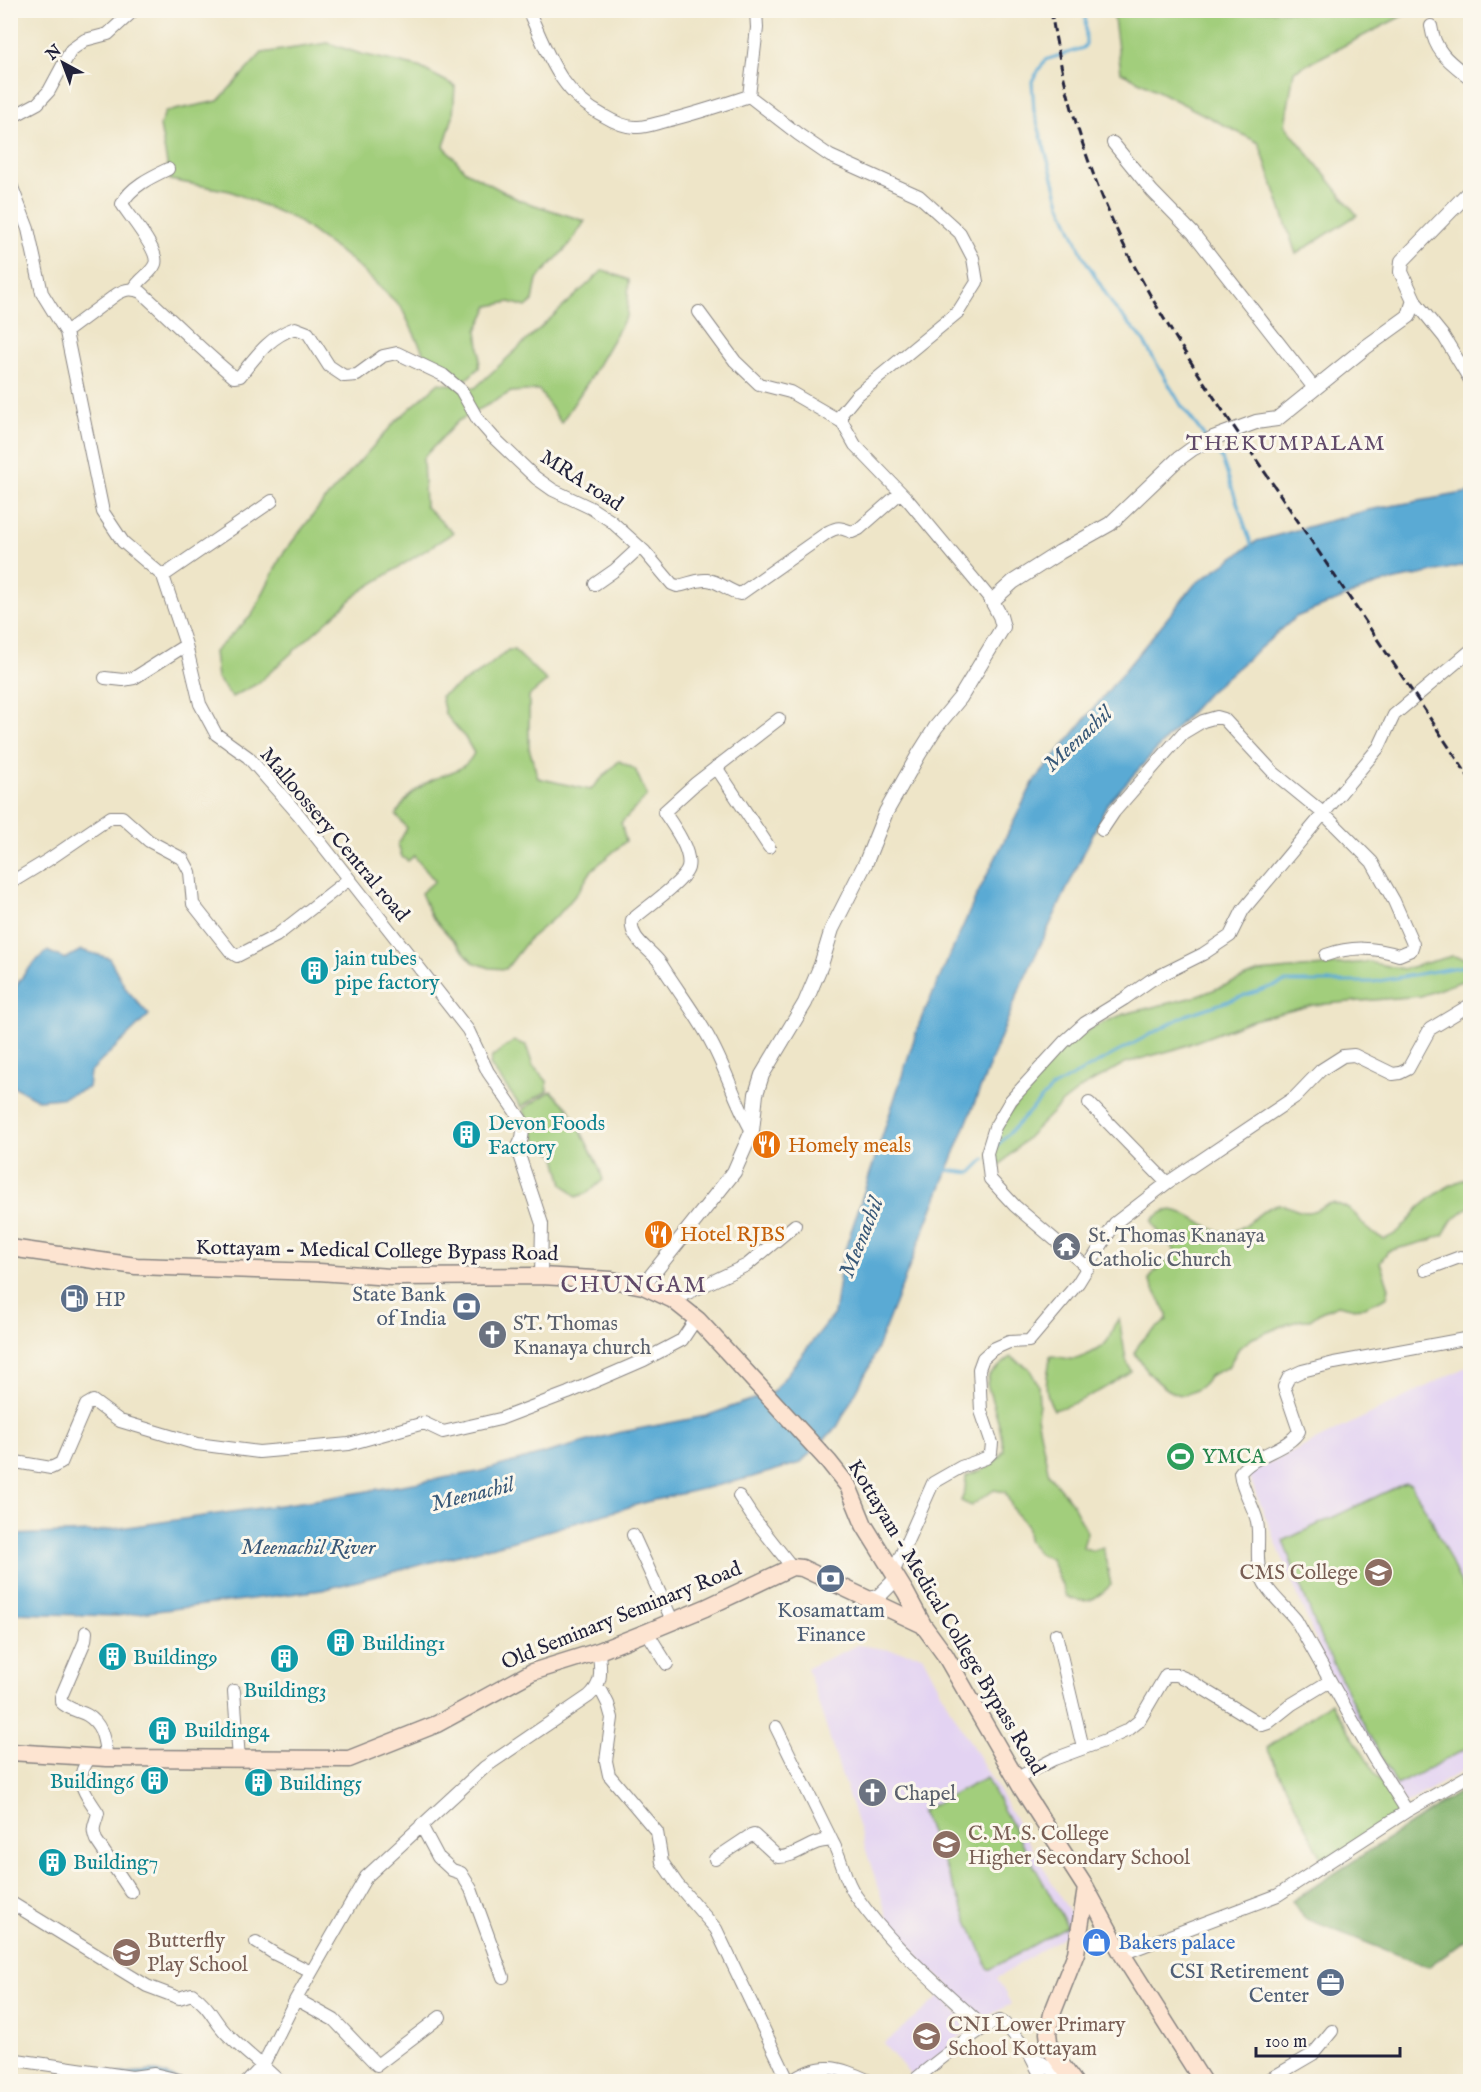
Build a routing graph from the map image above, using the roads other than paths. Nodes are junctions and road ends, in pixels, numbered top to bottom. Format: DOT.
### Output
graph roads {
  1 [pos="134,10"];
  2 [pos="528,10"];
  3 [pos="756,10"];
  4 [pos="1431,26"];
  5 [pos="1470,78"];
  6 [pos="749,96"];
  7 [pos="10,118"];
  8 [pos="1113,143"];
  9 [pos="168,169"];
  10 [pos="10,182"];
  11 [pos="1470,191"];
  12 [pos="134,289"];
  13 [pos="1414,300"];
  14 [pos="699,312"];
  15 [pos="66,332"];
  16 [pos="1470,380"];
  17 [pos="1314,388"];
  18 [pos="842,422"];
  19 [pos="900,493"];
  20 [pos="272,501"];
  21 [pos="639,547"];
  22 [pos="163,576"];
  23 [pos="595,584"];
  24 [pos="992,601"];
  25 [pos="186,645"];
  26 [pos="1470,651"];
  27 [pos="105,678"];
  28 [pos="779,719"];
  29 [pos="716,767"];
  30 [pos="1323,813"];
  31 [pos="1102,830"];
  32 [pos="769,847"];
  33 [pos="345,882"];
  34 [pos="10,883"];
  35 [pos="1326,955"];
  36 [pos="1470,1005"];
  37 [pos="1089,1103"];
  38 [pos="752,1131"];
  39 [pos="1167,1183"];
  40 [pos="795,1225"];
  41 [pos="10,1248"];
  42 [pos="1470,1258"];
  43 [pos="1088,1268"];
  44 [pos="1425,1270"];
  45 [pos="541,1276"];
  46 [pos="643,1286"];
  47 [pos="673,1300"];
  48 [pos="697,1320"];
  49 [pos="1470,1338"];
  50 [pos="10,1461"];
  51 [pos="739,1496"];
  52 [pos="633,1535"];
  53 [pos="792,1567"];
  54 [pos="895,1576"];
  55 [pos="868,1600"];
  56 [pos="673,1622"];
  57 [pos="923,1625"];
  58 [pos="86,1632"];
  59 [pos="647,1632"];
  60 [pos="1056,1634"];
  61 [pos="599,1651"];
  62 [pos="667,1664"];
  63 [pos="1330,1681"];
  64 [pos="597,1689"];
  65 [pos="234,1691"];
  66 [pos="776,1727"];
  67 [pos="1083,1748"];
  68 [pos="10,1752"];
  69 [pos="90,1758"];
  70 [pos="107,1758"];
  71 [pos="240,1759"];
  72 [pos="1470,1775"];
  73 [pos="1017,1778"];
  74 [pos="1407,1811"];
  75 [pos="421,1825"];
  76 [pos="832,1841"];
  77 [pos="716,1859"];
  78 [pos="1086,1888"];
  79 [pos="132,1892"];
  80 [pos="10,1902"];
  81 [pos="256,1942"];
  82 [pos="1122,1954"];
  83 [pos="311,1972"];
  84 [pos="503,1977"];
  85 [pos="296,1999"];
  86 [pos="440,2017"];
  87 [pos="984,2028"];
  88 [pos="1332,2031"];
  89 [pos="1028,2051"];
  90 [pos="10,2059"];
  91 [pos="263,2065"];
  92 [pos="187,2082"];
  93 [pos="247,2082"];
  94 [pos="280,2082"];
  95 [pos="790,2082"];
  96 [pos="872,2082"];
  97 [pos="912,2082"];
  98 [pos="1044,2082"];
  99 [pos="1064,2082"];
  100 [pos="1074,2082"];
  101 [pos="1203,2082"];
  102 [pos="1265,2082"];
  1 -- 7 [label="street"];
  2 -- 6 [label="street"];
  3 -- 6 [label="street"];
  4 -- 5 [label="street"];
  6 -- 18 [label="street"];
  8 -- 17 [label="street"];
  9 -- 12 [label="street"];
  10 -- 15 [label="street"];
  11 -- 13 [label="street"];
  12 -- 15 [label="street"];
  12 -- 21 [label="street, MRA road"];
  13 -- 16 [label="street"];
  13 -- 17 [label="street"];
  14 -- 18 [label="street"];
  15 -- 22 [label="street"];
  17 -- 24 [label="street"];
  18 -- 19 [label="street"];
  19 -- 21 [label="street, MRA road"];
  19 -- 24 [label="street"];
  20 -- 22 [label="street"];
  21 -- 23 [label="street"];
  22 -- 25 [label="street, Malloossery Central road"];
  24 -- 38 [label="street"];
  25 -- 27 [label="street"];
  25 -- 33 [label="street, Malloossery Central road"];
  26 -- 30 [label="street"];
  28 -- 29 [label="street"];
  29 -- 32 [label="street"];
  29 -- 38 [label="street"];
  30 -- 31 [label="street"];
  30 -- 35 [label="street"];
  30 -- 43 [label="street"];
  33 -- 34 [label="street"];
  33 -- 45 [label="street, Malloossery Central road"];
  36 -- 39 [label="street"];
  37 -- 39 [label="street"];
  38 -- 46 [label="street"];
  39 -- 43 [label="street"];
  40 -- 47 [label="street"];
  41 -- 45 [label="main road, Kottayam - Medical College Bypass Road"];
  42 -- 44 [label="street"];
  43 -- 54 [label="street"];
  45 -- 46 [label="main road, Kottayam - Medical College Bypass Road"];
  46 -- 47 [label="main road, Kottayam - Medical College Bypass Road"];
  47 -- 48 [label="main road, Kottayam - Medical College Bypass Road"];
  48 -- 50 [label="street"];
  48 -- 54 [label="main road, Kottayam - Medical College Bypass Road"];
  49 -- 63 [label="street"];
  51 -- 53 [label="street"];
  52 -- 56 [label="street"];
  53 -- 55 [label="main road"];
  53 -- 56 [label="main road, Old Seminary Seminary Road"];
  54 -- 55 [label="street"];
  54 -- 57 [label="main road, Kottayam - Medical College Bypass Road"];
  55 -- 57 [label="main road"];
  56 -- 59 [label="main road, Old Seminary Seminary Road"];
  57 -- 73 [label="main road, Kottayam - Medical College Bypass Road"];
  58 -- 70 [label="street"];
  59 -- 61 [label="main road, Old Seminary Seminary Road"];
  59 -- 62 [label="street"];
  60 -- 67 [label="street"];
  61 -- 64 [label="street"];
  61 -- 71 [label="main road, Old Seminary Seminary Road"];
  63 -- 67 [label="street"];
  63 -- 74 [label="street"];
  64 -- 75 [label="street"];
  64 -- 95 [label="street"];
  65 -- 71 [label="street"];
  66 -- 76 [label="street"];
  67 -- 73 [label="street"];
  68 -- 69 [label="main road, Old Seminary Seminary Road"];
  69 -- 70 [label="main road, Old Seminary Seminary Road"];
  69 -- 79 [label="street"];
  70 -- 71 [label="main road, Old Seminary Seminary Road"];
  72 -- 74 [label="street"];
  73 -- 78 [label="main road, Kottayam - Medical College Bypass Road"];
  74 -- 82 [label="street"];
  75 -- 83 [label="street"];
  75 -- 84 [label="street"];
  76 -- 77 [label="street"];
  76 -- 87 [label="street"];
  78 -- 82 [label="main road, Kottayam - Medical College Bypass Road"];
  78 -- 100 [label="main road"];
  80 -- 91 [label="street"];
  81 -- 83 [label="street"];
  82 -- 101 [label="main road, Kottayam - Medical College Bypass Road"];
  83 -- 85 [label="street"];
  85 -- 86 [label="street"];
  85 -- 91 [label="street"];
  87 -- 89 [label="street"];
  87 -- 97 [label="street"];
  88 -- 102 [label="street"];
  89 -- 98 [label="street"];
  89 -- 99 [label="street"];
  90 -- 92 [label="street"];
  91 -- 93 [label="street"];
  91 -- 94 [label="street"];
  95 -- 96 [label="street"];
}
